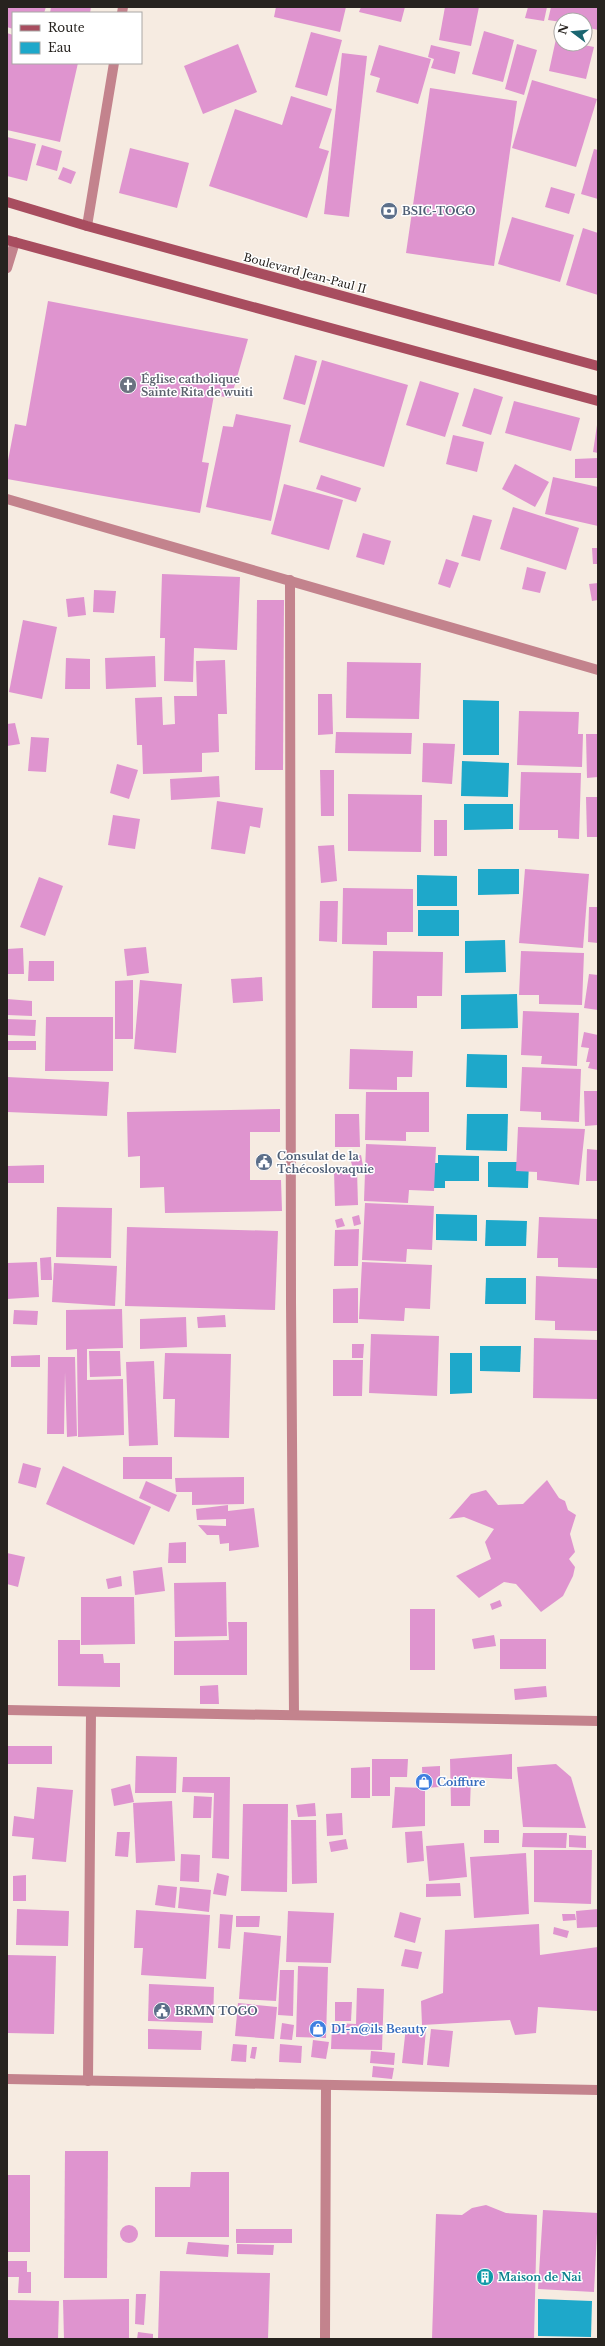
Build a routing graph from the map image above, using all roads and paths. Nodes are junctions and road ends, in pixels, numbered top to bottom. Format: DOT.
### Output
graph roads {
  1 [pos="114,64"];
  2 [pos="7,202"];
  3 [pos="87,226"];
  4 [pos="11,241"];
  5 [pos="7,268"];
  6 [pos="598,366"];
  7 [pos="598,401"];
  8 [pos="7,499"];
  9 [pos="290,580"];
  10 [pos="598,670"];
  11 [pos="7,1710"];
  12 [pos="91,1712"];
  13 [pos="294,1715"];
  14 [pos="598,1721"];
  15 [pos="7,2079"];
  16 [pos="88,2081"];
  17 [pos="326,2085"];
  18 [pos="598,2090"];
  19 [pos="325,2339"];
  1 -- 3 [label="street"];
  2 -- 3 [label="main road, Boulevard Jean-Paul II"];
  3 -- 6 [label="main road, Boulevard Jean-Paul II"];
  4 -- 5 [label="street"];
  4 -- 7 [label="main road"];
  8 -- 9 [label="street"];
  9 -- 10 [label="street"];
  9 -- 13 [label="street"];
  11 -- 12 [label="street"];
  12 -- 13 [label="street"];
  12 -- 16 [label="street"];
  13 -- 14 [label="street"];
  15 -- 16 [label="street"];
  16 -- 17 [label="street"];
  17 -- 18 [label="street"];
  17 -- 19 [label="street"];
}
